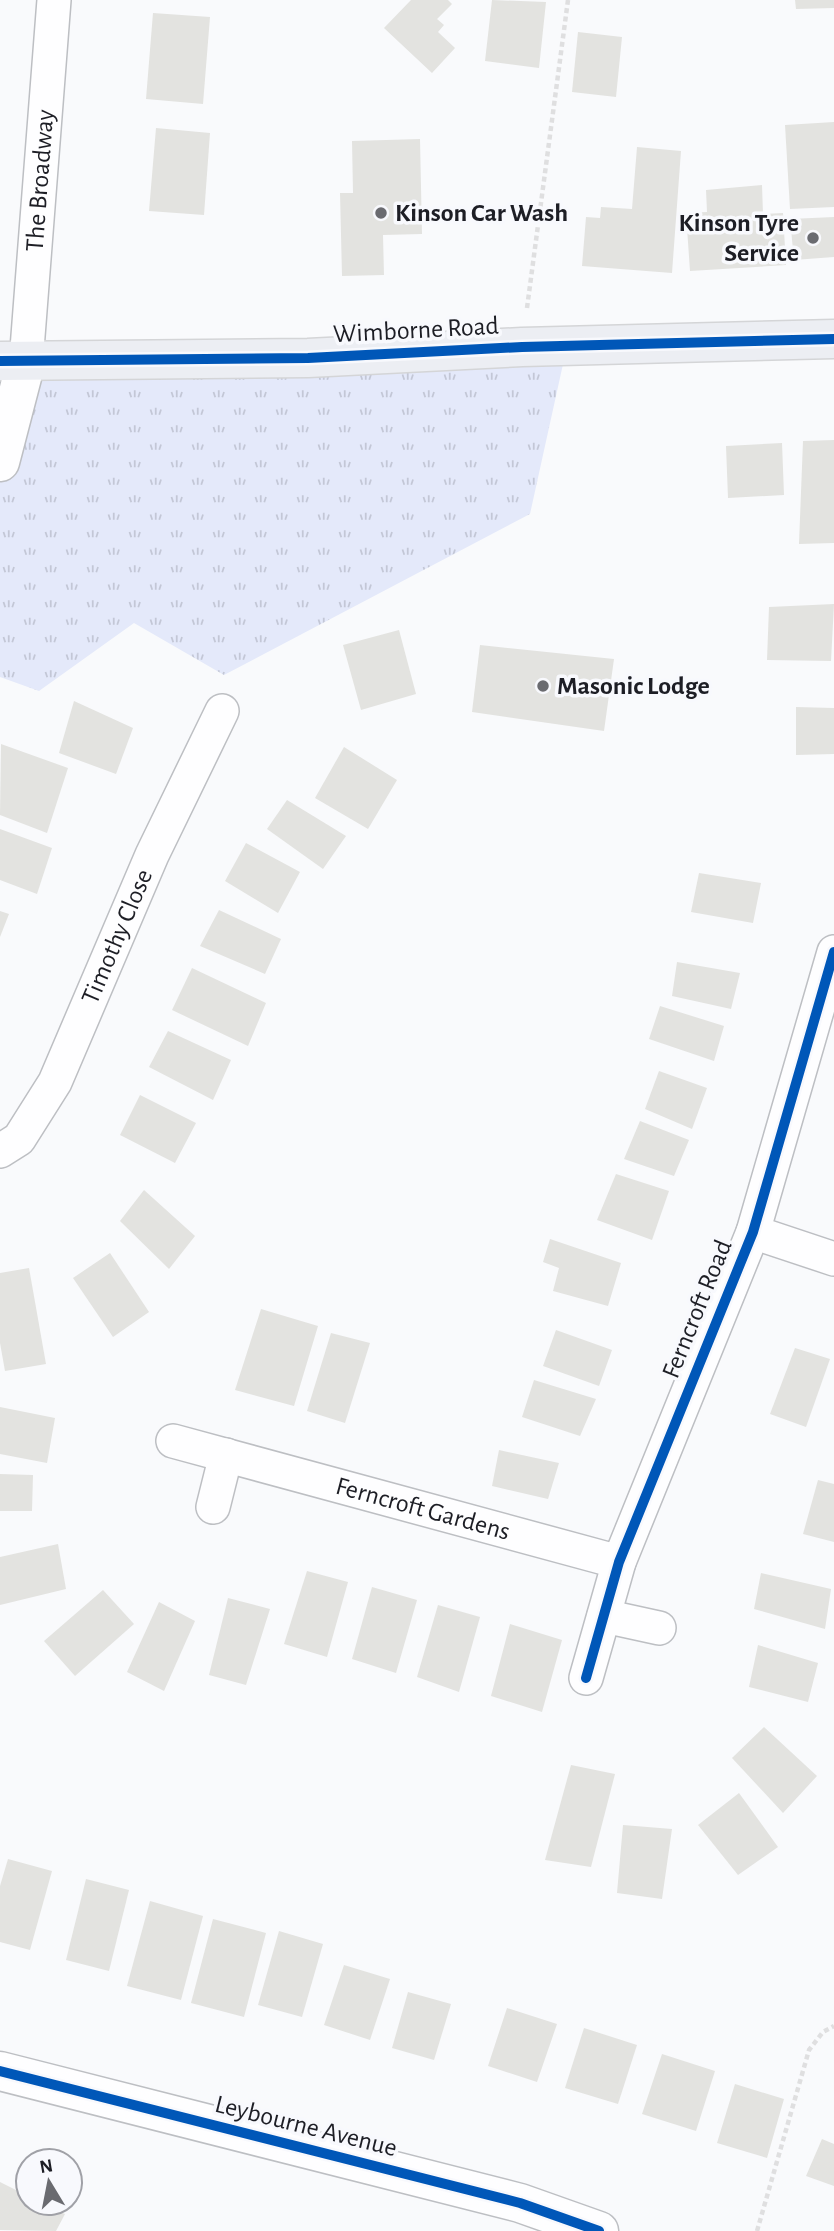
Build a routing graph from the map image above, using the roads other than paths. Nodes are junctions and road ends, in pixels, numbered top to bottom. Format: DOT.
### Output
graph roads {
  1 [pos="54,0"];
  2 [pos="834,339"];
  3 [pos="13,362"];
  4 [pos="0,462"];
  5 [pos="222,711"];
  6 [pos="834,951"];
  7 [pos="0,1151"];
  8 [pos="752,1232"];
  9 [pos="834,1259"];
  10 [pos="173,1441"];
  11 [pos="226,1455"];
  12 [pos="213,1507"];
  13 [pos="619,1562"];
  14 [pos="604,1616"];
  15 [pos="659,1628"];
  16 [pos="586,1678"];
  17 [pos="0,2071"];
  18 [pos="600,2231"];
  1 -- 3 [label="street, The Broadway"];
  2 -- 3 [label="main road, Wimborne Road"];
  3 -- 4 [label="street"];
  5 -- 7 [label="street, Timothy Close"];
  6 -- 8 [label="street, Ferncroft Road"];
  8 -- 9 [label="street"];
  8 -- 13 [label="street, Ferncroft Road"];
  10 -- 11 [label="street, Ferncroft Gardens"];
  11 -- 12 [label="street"];
  11 -- 13 [label="street, Ferncroft Gardens"];
  13 -- 14 [label="street, Ferncroft Road"];
  14 -- 15 [label="street"];
  14 -- 16 [label="street, Ferncroft Road"];
  17 -- 18 [label="street, Leybourne Avenue"];
}
